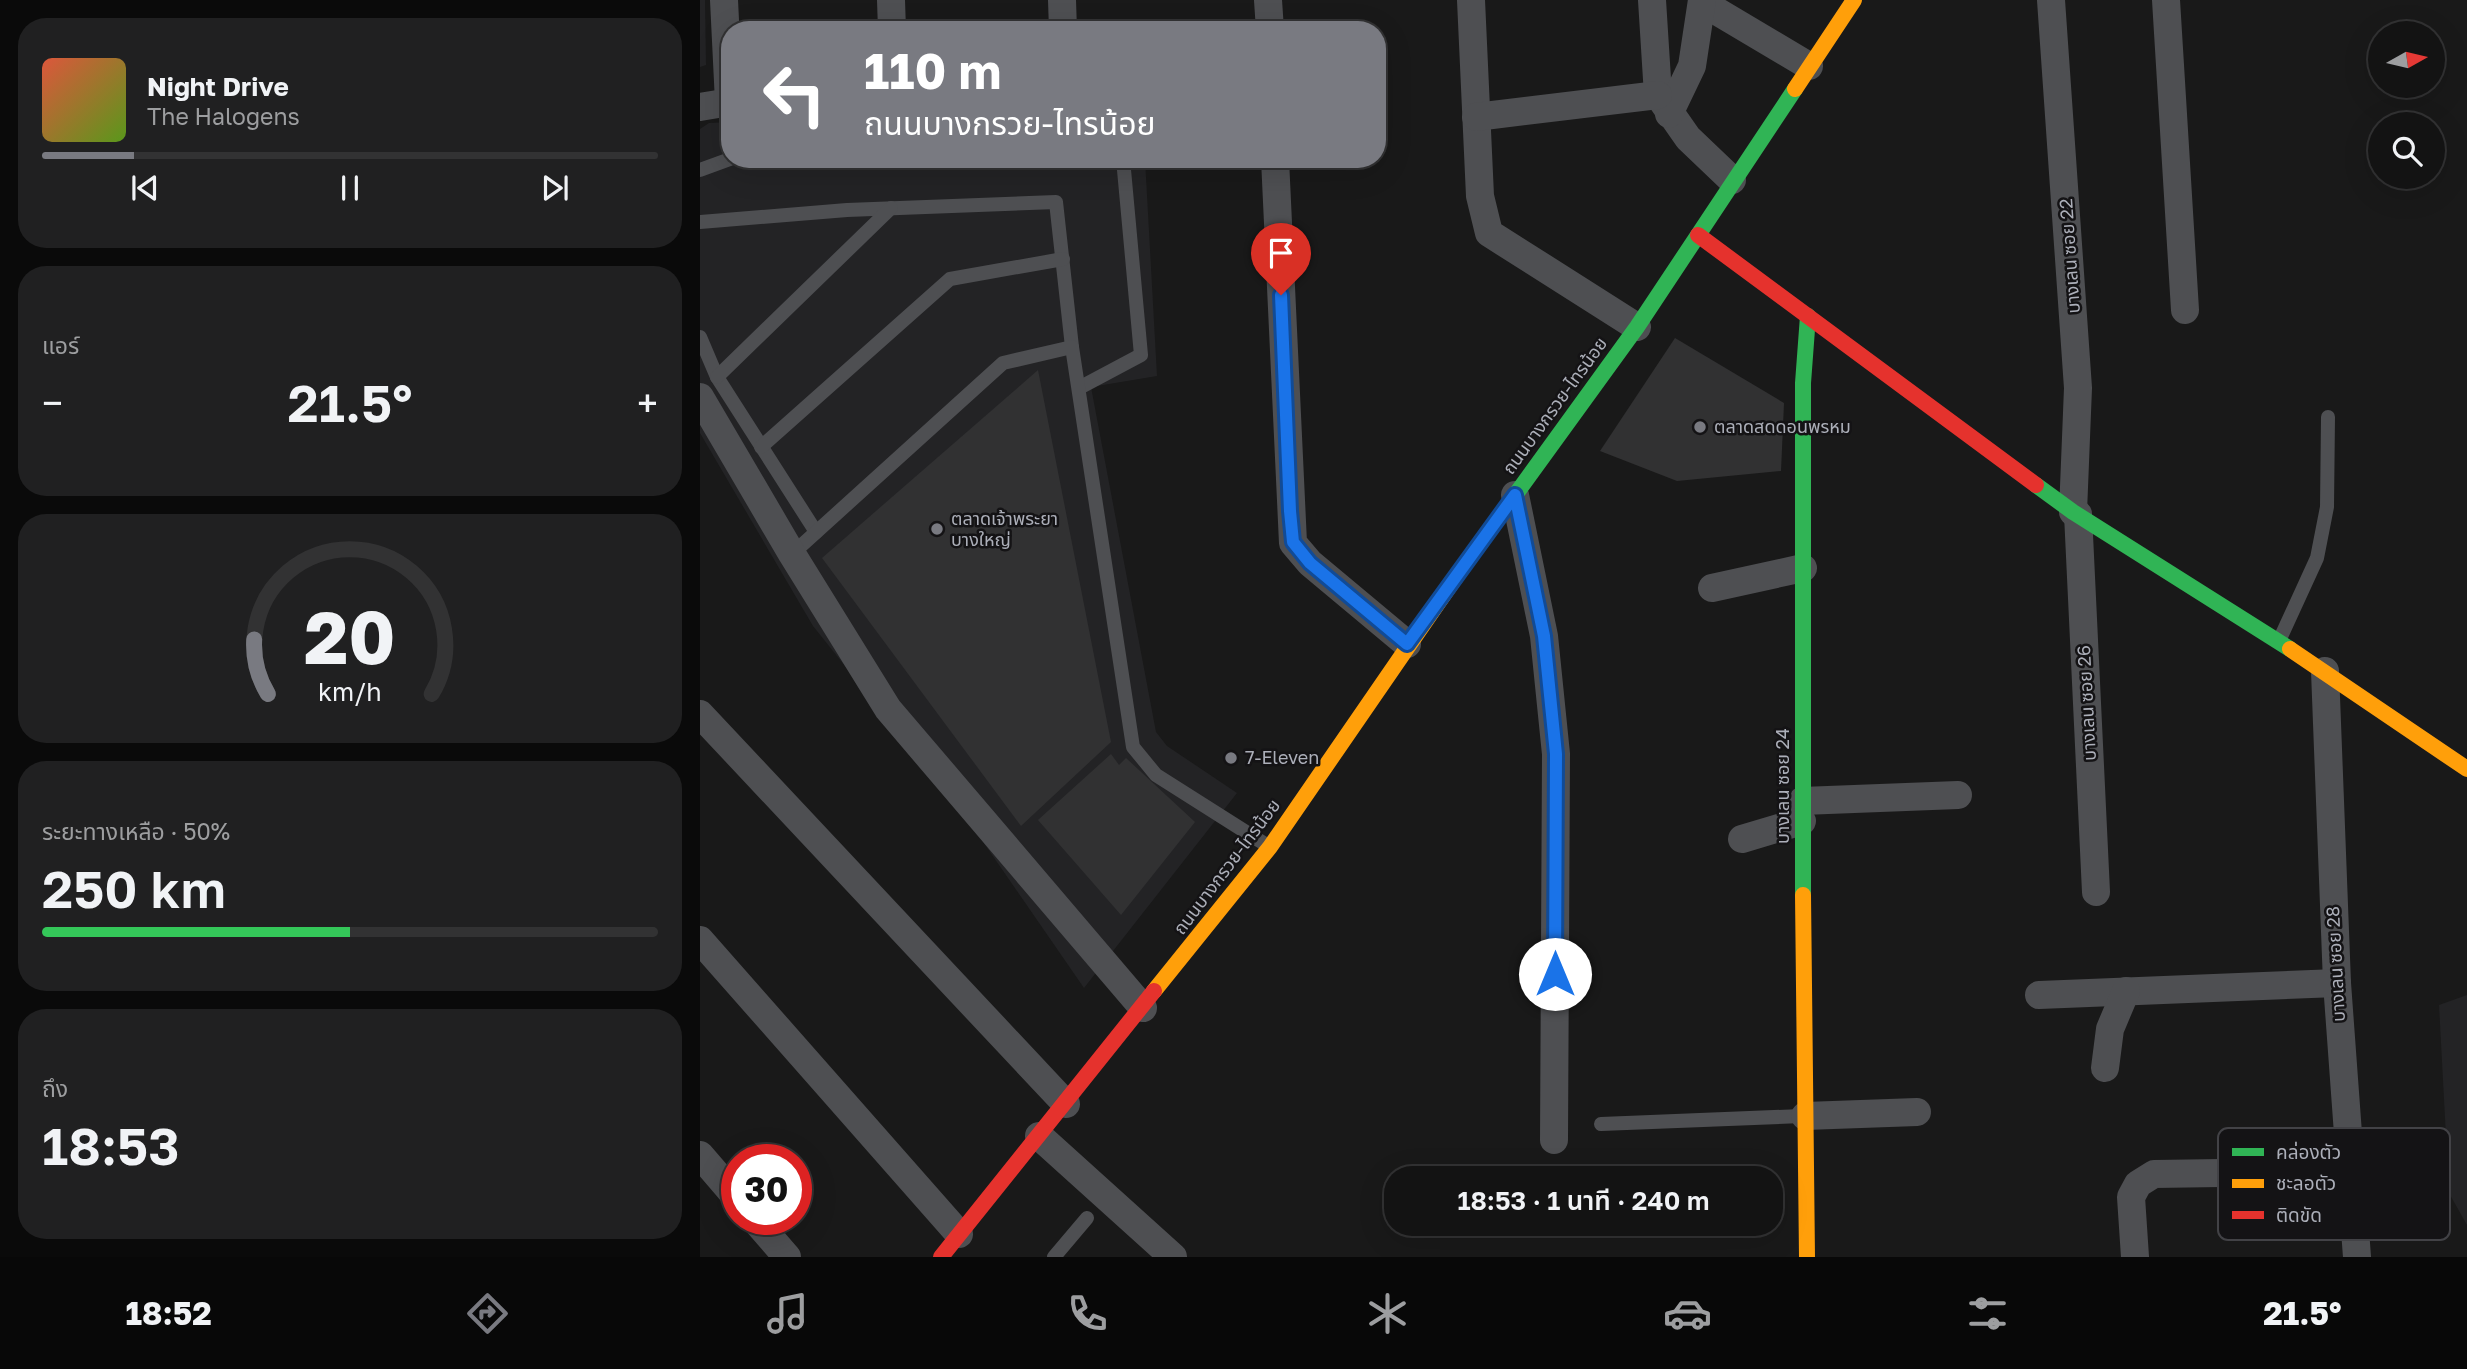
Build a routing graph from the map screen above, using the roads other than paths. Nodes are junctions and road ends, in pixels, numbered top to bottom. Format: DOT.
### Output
graph roads {
  1 [pos="724,0"];
  2 [pos="891,0"];
  3 [pos="1062,0"];
  4 [pos="1268,0"];
  5 [pos="1471,0"];
  6 [pos="1652,0"];
  7 [pos="1854,0"];
  8 [pos="2051,0"];
  9 [pos="2166,0"];
  10 [pos="1702,1"];
  11 [pos="725,21"];
  12 [pos="892,21"];
  13 [pos="1063,21"];
  14 [pos="1269,21"];
  15 [pos="1809,66"];
  16 [pos="721,103"];
  17 [pos="1664,104"];
  18 [pos="700,107"];
  19 [pos="1476,117"];
  20 [pos="721,162"];
  21 [pos="1124,168"];
  22 [pos="1275,168"];
  23 [pos="700,170"];
  24 [pos="1732,180"];
  25 [pos="891,208"];
  26 [pos="700,222"];
  27 [pos="1698,235"];
  28 [pos="1063,259"];
  29 [pos="2185,310"];
  30 [pos="1808,316"];
  31 [pos="1637,327"];
  32 [pos="700,337"];
  33 [pos="1072,347"];
  34 [pos="708,387"];
  35 [pos="1079,388"];
  36 [pos="2328,417"];
  37 [pos="761,447"];
  38 [pos="1515,495"];
  39 [pos="2075,513"];
  40 [pos="816,532"];
  41 [pos="792,554"];
  42 [pos="1803,568"];
  43 [pos="1712,588"];
  44 [pos="2279,642"];
  45 [pos="1407,644"];
  46 [pos="2325,671"];
  47 [pos="700,714"];
  48 [pos="2467,769"];
  49 [pos="1958,794"];
  50 [pos="1802,811"];
  51 [pos="1742,839"];
  52 [pos="1270,847"];
  53 [pos="2096,892"];
  54 [pos="700,940"];
  55 [pos="2337,983"];
  56 [pos="2126,991"];
  57 [pos="2039,995"];
  58 [pos="1143,1008"];
  59 [pos="2105,1068"];
  60 [pos="1066,1104"];
  61 [pos="1917,1112"];
  62 [pos="1805,1116"];
  63 [pos="1601,1124"];
  64 [pos="2346,1128"];
  65 [pos="1039,1136"];
  66 [pos="1554,1139"];
  67 [pos="700,1155"];
  68 [pos="2218,1173"];
  69 [pos="721,1179"];
  70 [pos="1087,1218"];
  71 [pos="959,1234"];
  72 [pos="768,1235"];
  73 [pos="787,1257"];
  74 [pos="941,1257"];
  75 [pos="1054,1257"];
  76 [pos="1173,1257"];
  77 [pos="1807,1257"];
  78 [pos="2135,1257"];
  1 -- 11 [label="street"];
  2 -- 12 [label="street"];
  3 -- 13 [label="street"];
  4 -- 14 [label="street"];
  5 -- 19 [label="street"];
  6 -- 17 [label="street"];
  7 -- 15 [label="street, ถนนบางกรวย-ไทรน้อย"];
  8 -- 39 [label="street, บางเลน ซอย 22"];
  9 -- 29 [label="street"];
  10 -- 15 [label="street"];
  10 -- 17 [label="street"];
  15 -- 24 [label="street, ถนนบางกรวย-ไทรน้อย"];
  16 -- 18 [label="street"];
  17 -- 19 [label="street"];
  17 -- 24 [label="street"];
  19 -- 31 [label="street"];
  20 -- 23 [label="lane"];
  21 -- 35 [label="lane"];
  22 -- 45 [label="street"];
  24 -- 27 [label="street, ถนนบางกรวย-ไทรน้อย"];
  25 -- 26 [label="lane"];
  25 -- 28 [label="lane"];
  25 -- 34 [label="lane"];
  27 -- 30 [label="street"];
  27 -- 31 [label="street, ถนนบางกรวย-ไทรน้อย"];
  28 -- 33 [label="lane"];
  28 -- 37 [label="lane"];
  30 -- 39 [label="street"];
  30 -- 42 [label="street, บางเลน ซอย 24"];
  31 -- 38 [label="street, ถนนบางกรวย-ไทรน้อย"];
  32 -- 34 [label="lane"];
  33 -- 35 [label="lane"];
  33 -- 40 [label="lane"];
  34 -- 37 [label="lane"];
  34 -- 41 [label="street"];
  35 -- 52 [label="lane"];
  36 -- 44 [label="lane"];
  37 -- 40 [label="lane"];
  38 -- 45 [label="street, ถนนบางกรวย-ไทรน้อย"];
  38 -- 66 [label="street"];
  39 -- 44 [label="street"];
  39 -- 53 [label="street, บางเลน ซอย 26"];
  40 -- 41 [label="lane"];
  41 -- 58 [label="street"];
  42 -- 43 [label="street"];
  42 -- 50 [label="street, บางเลน ซอย 24"];
  44 -- 46 [label="street"];
  45 -- 52 [label="street, ถนนบางกรวย-ไทรน้อย"];
  46 -- 48 [label="street"];
  46 -- 55 [label="street, บางเลน ซอย 28"];
  47 -- 60 [label="street"];
  49 -- 50 [label="street"];
  50 -- 51 [label="street"];
  50 -- 62 [label="street, บางเลน ซอย 24"];
  52 -- 58 [label="street, ถนนบางกรวย-ไทรน้อย"];
  54 -- 71 [label="street"];
  55 -- 56 [label="street"];
  55 -- 64 [label="street, บางเลน ซอย 28"];
  56 -- 57 [label="street"];
  56 -- 59 [label="street"];
  58 -- 60 [label="street, ถนนบางกรวย-ไทรน้อย"];
  60 -- 65 [label="street, ถนนบางกรวย-ไทรน้อย"];
  61 -- 62 [label="street"];
  62 -- 63 [label="lane"];
  62 -- 77 [label="street, บางเลน ซอย 24"];
  65 -- 71 [label="street, ถนนบางกรวย-ไทรน้อย"];
  65 -- 76 [label="street"];
  67 -- 69 [label="street"];
  68 -- 78 [label="street"];
  70 -- 75 [label="lane"];
  71 -- 74 [label="street, ถนนบางกรวย-ไทรน้อย"];
  72 -- 73 [label="street"];
}
